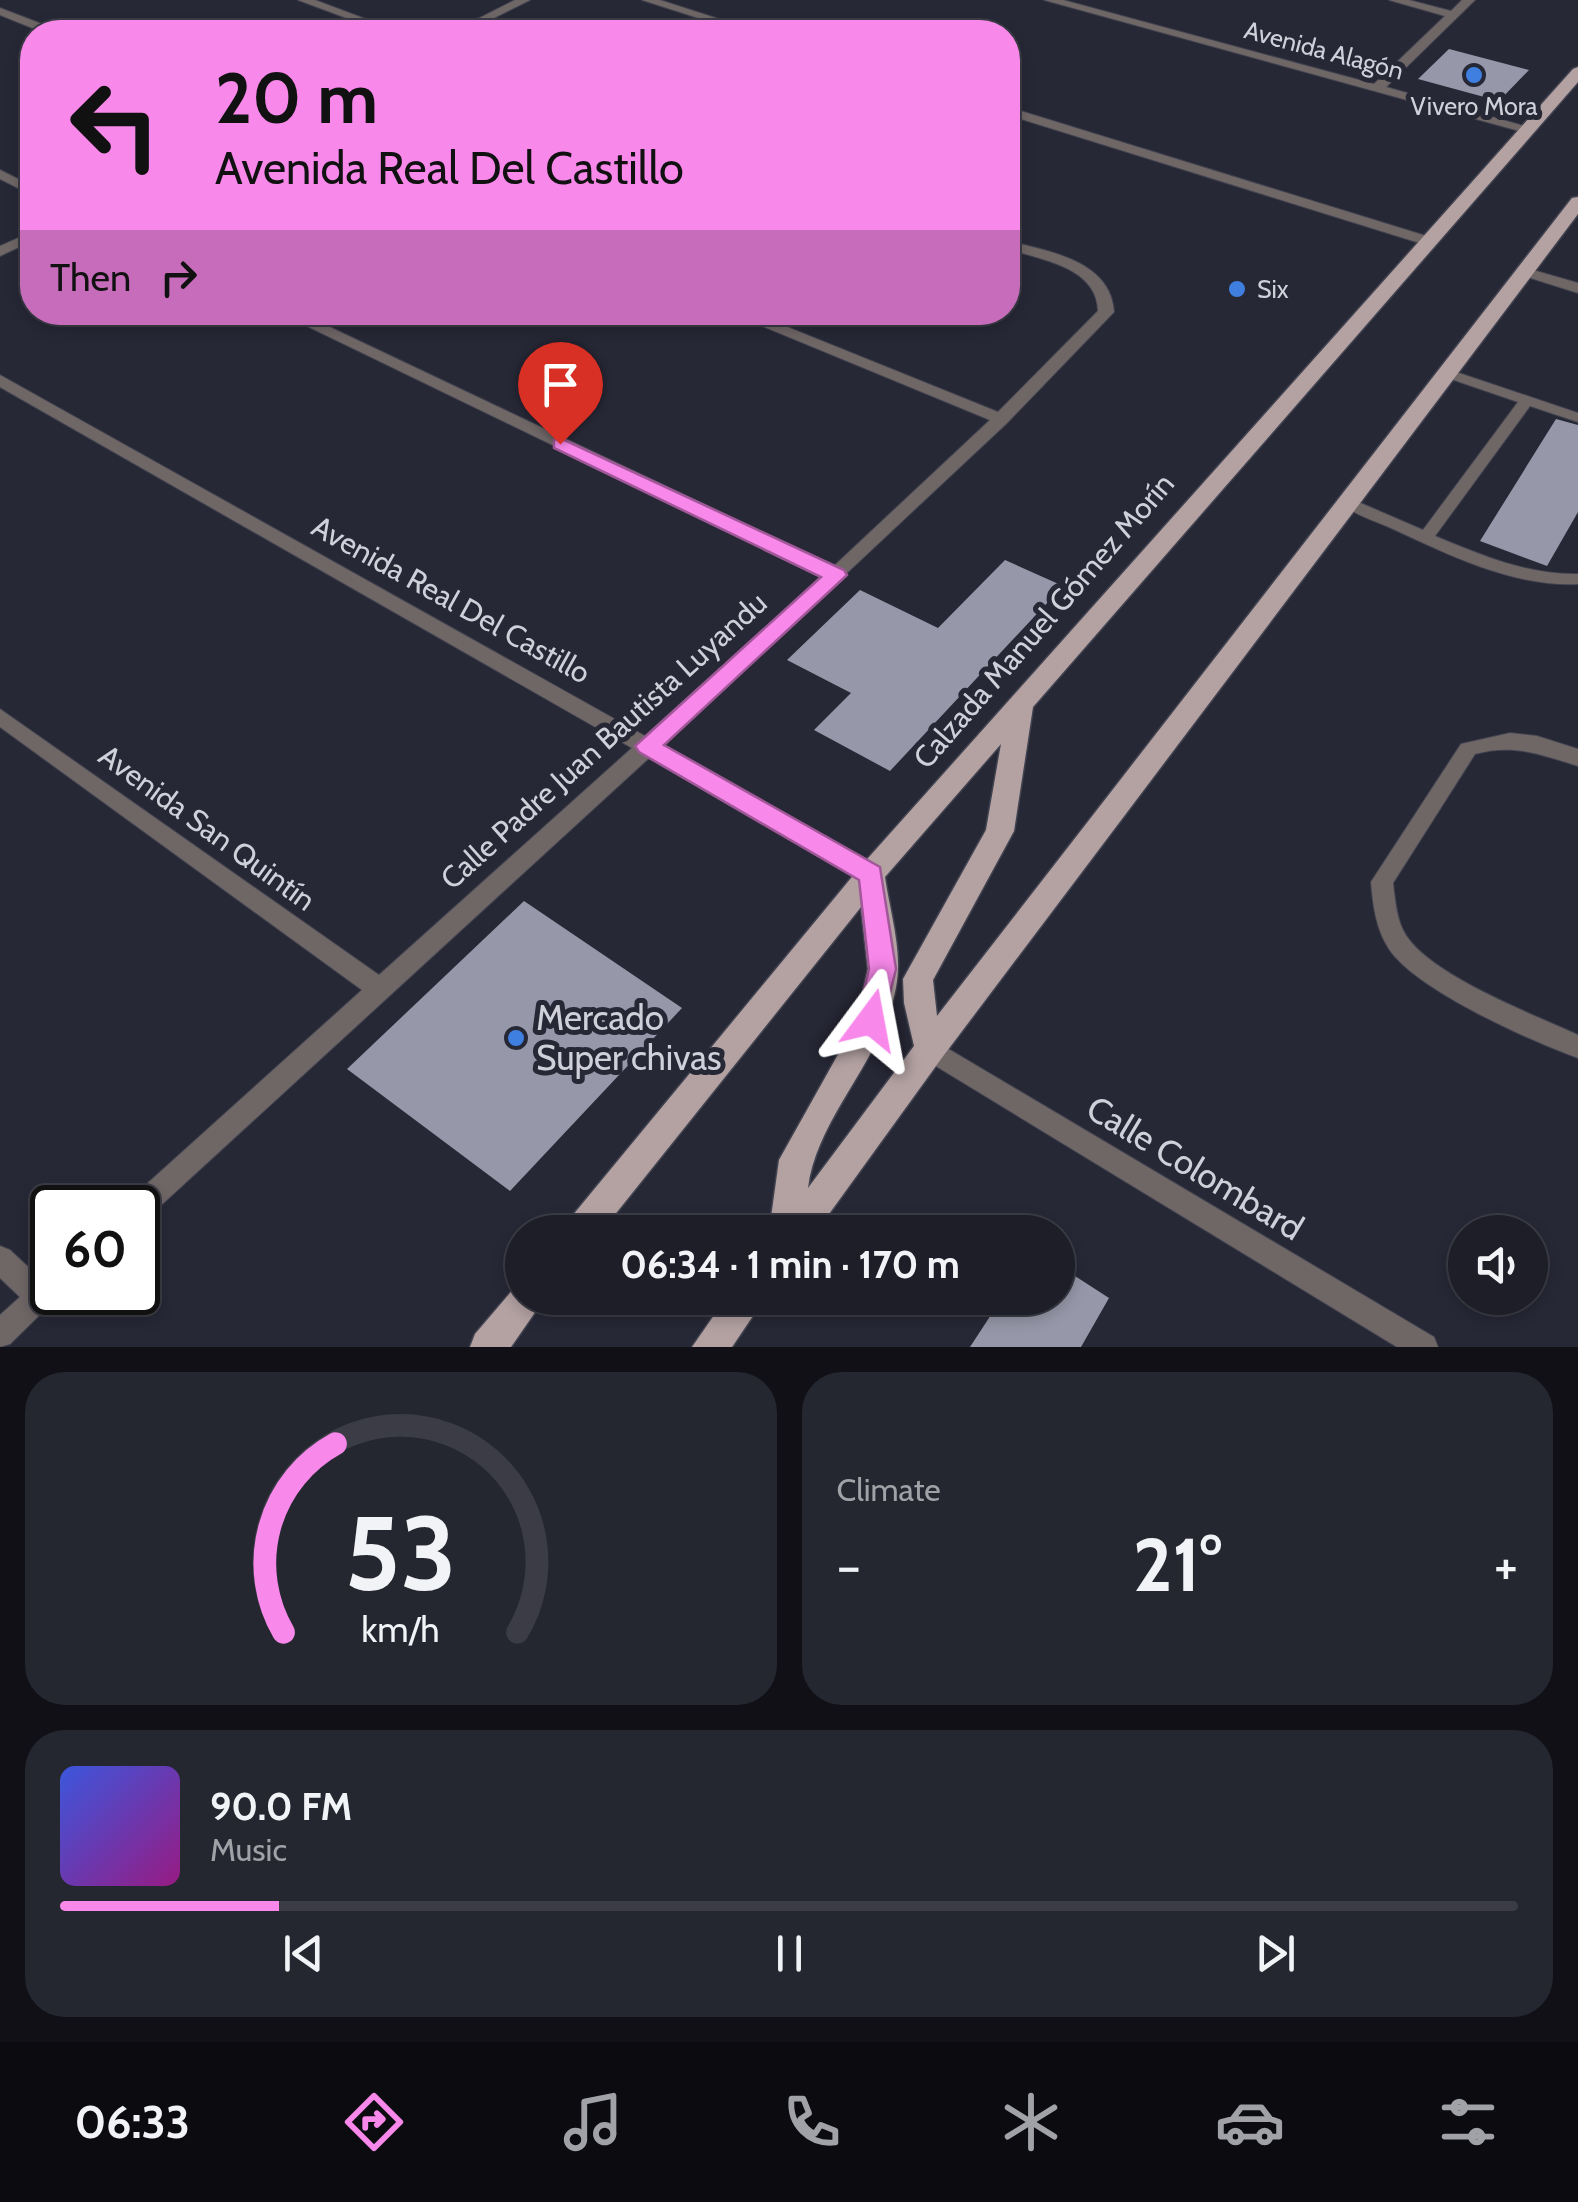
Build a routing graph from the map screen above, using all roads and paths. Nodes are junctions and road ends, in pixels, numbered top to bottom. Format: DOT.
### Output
graph roads {
  1 [pos="304,0"];
  2 [pos="524,0"];
  3 [pos="648,0"];
  4 [pos="1050,0"];
  5 [pos="1396,0"];
  6 [pos="1469,0"];
  7 [pos="1454,14"];
  8 [pos="360,20"];
  9 [pos="483,20"];
  10 [pos="714,20"];
  11 [pos="1578,72"];
  12 [pos="1378,87"];
  13 [pos="1020,115"];
  14 [pos="1528,129"];
  15 [pos="1578,202"];
  16 [pos="1431,242"];
  17 [pos="1020,249"];
  18 [pos="1526,272"];
  19 [pos="1578,288"];
  20 [pos="312,325"];
  21 [pos="767,325"];
  22 [pos="1450,374"];
  23 [pos="0,380"];
  24 [pos="1527,400"];
  25 [pos="1578,418"];
  26 [pos="1001,419"];
  27 [pos="1350,504"];
  28 [pos="1427,536"];
  29 [pos="836,575"];
  30 [pos="1578,580"];
  31 [pos="1020,703"];
  32 [pos="0,716"];
  33 [pos="647,746"];
  34 [pos="1578,758"];
  35 [pos="871,874"];
  36 [pos="379,989"];
  37 [pos="1578,1048"];
  38 [pos="930,1049"];
  39 [pos="160,1189"];
  40 [pos="594,1215"];
  41 [pos="788,1215"];
  42 [pos="808,1215"];
  43 [pos="0,1259"];
  44 [pos="30,1281"];
  45 [pos="30,1307"];
  46 [pos="514,1315"];
  47 [pos="735,1315"];
  48 [pos="0,1334"];
  49 [pos="488,1347"];
  50 [pos="710,1347"];
  51 [pos="1424,1347"];
  1 -- 8 [label="street"];
  2 -- 9 [label="street"];
  3 -- 10 [label="street"];
  4 -- 12 [label="street, Avenida Alagón"];
  5 -- 7 [label="street"];
  6 -- 7 [label="street"];
  7 -- 12 [label="street"];
  11 -- 14 [label="main road, Calzada Manuel Gómez Morín"];
  12 -- 14 [label="street, Avenida Alagón"];
  13 -- 16 [label="street"];
  14 -- 16 [label="main road, Calzada Manuel Gómez Morín"];
  15 -- 18 [label="main road"];
  16 -- 31 [label="main road, Calzada Manuel Gómez Morín"];
  17 -- 26 [label="street, Calle Padre Juan Bautista Luyandu"];
  18 -- 19 [label="street"];
  18 -- 22 [label="main road"];
  20 -- 29 [label="street"];
  21 -- 26 [label="street"];
  22 -- 24 [label="lane"];
  22 -- 27 [label="main road"];
  23 -- 33 [label="street, Avenida Real Del Castillo"];
  24 -- 25 [label="lane"];
  24 -- 28 [label="lane"];
  26 -- 29 [label="street, Calle Padre Juan Bautista Luyandu"];
  27 -- 28 [label="lane"];
  27 -- 38 [label="main road"];
  28 -- 30 [label="lane"];
  29 -- 33 [label="street, Calle Padre Juan Bautista Luyandu"];
  31 -- 35 [label="main road, Calzada Manuel Gómez Morín"];
  31 -- 38 [label="main road"];
  32 -- 36 [label="street, Avenida San Quintín"];
  33 -- 35 [label="street, Avenida Real Del Castillo"];
  33 -- 36 [label="street, Calle Padre Juan Bautista Luyandu"];
  34 -- 37 [label="street"];
  35 -- 40 [label="main road, Calzada Manuel Gómez Morín"];
  35 -- 41 [label="main road"];
  36 -- 39 [label="street, Calle Padre Juan Bautista Luyandu"];
  38 -- 42 [label="main road"];
  38 -- 51 [label="street, Calle Colombard"];
  43 -- 44 [label="street"];
  45 -- 48 [label="street"];
  46 -- 49 [label="main road"];
  47 -- 50 [label="main road"];
}
